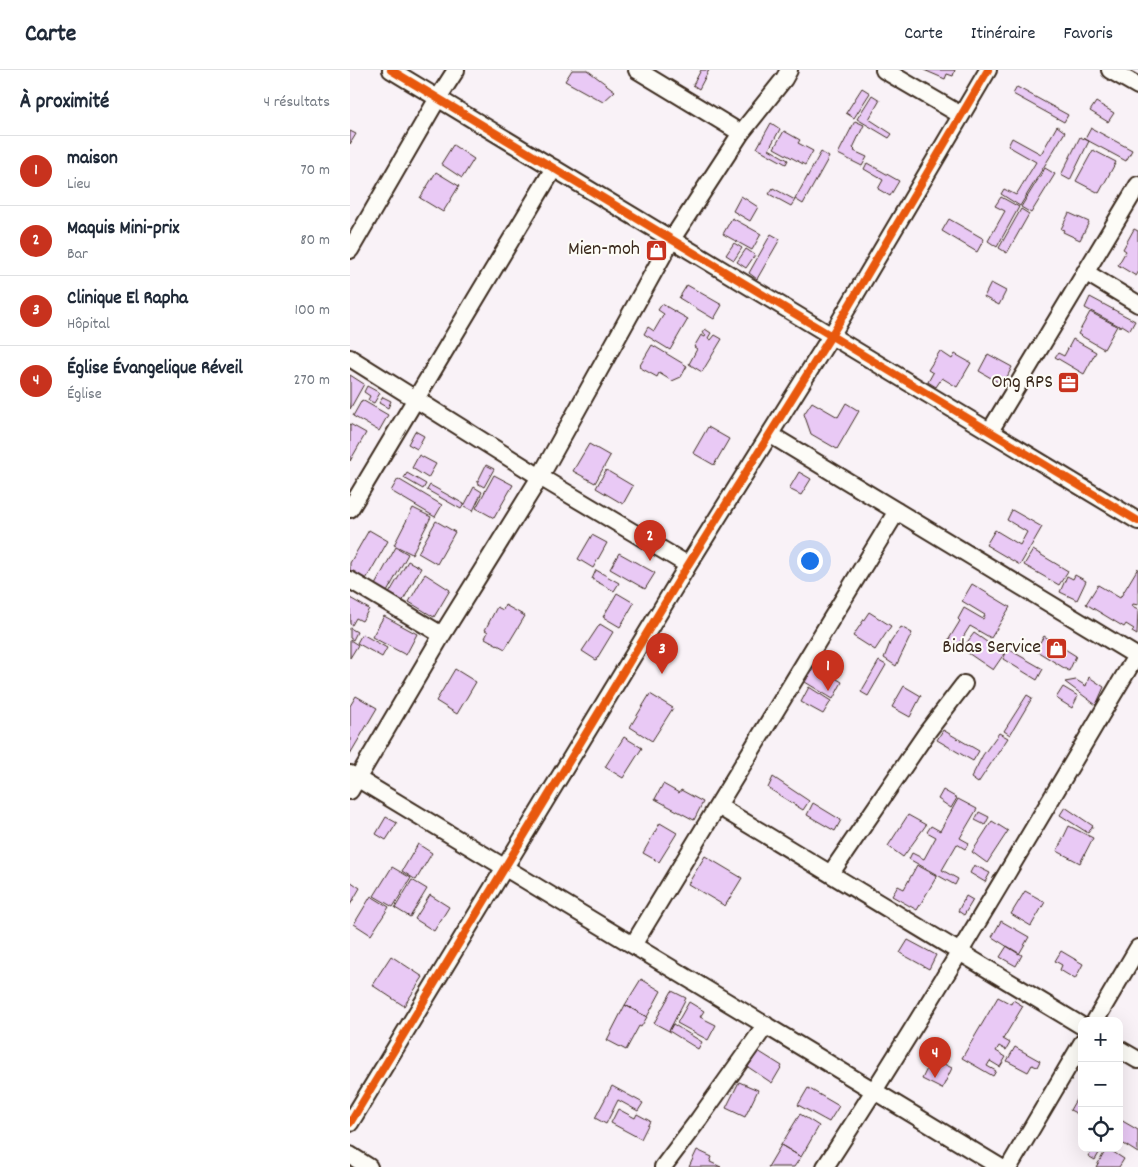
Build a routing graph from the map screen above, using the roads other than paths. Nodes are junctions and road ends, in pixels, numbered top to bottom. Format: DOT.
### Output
graph roads {
  1 [pos="392,70"];
  2 [pos="456,70"];
  3 [pos="637,70"];
  4 [pos="789,70"];
  5 [pos="884,70"];
  6 [pos="988,70"];
  7 [pos="1110,70"];
  8 [pos="1138,86"];
  9 [pos="438,98"];
  10 [pos="961,115"];
  11 [pos="741,133"];
  12 [pos="554,168"];
  13 [pos="1138,185"];
  14 [pos="672,240"];
  15 [pos="350,250"];
  16 [pos="1085,272"];
  17 [pos="1138,304"];
  18 [pos="831,336"];
  19 [pos="350,358"];
  20 [pos="416,399"];
  21 [pos="990,431"];
  22 [pos="771,435"];
  23 [pos="540,477"];
  24 [pos="350,509"];
  25 [pos="897,511"];
  26 [pos="1138,521"];
  27 [pos="688,565"];
  28 [pos="350,580"];
  29 [pos="442,635"];
  30 [pos="1137,656"];
  31 [pos="964,684"];
  32 [pos="353,781"];
  33 [pos="718,806"];
  34 [pos="506,868"];
  35 [pos="831,873"];
  36 [pos="633,945"];
  37 [pos="1138,948"];
  38 [pos="960,952"];
  39 [pos="1097,1017"];
  40 [pos="1078,1024"];
  41 [pos="766,1025"];
  42 [pos="1078,1050"];
  43 [pos="1123,1051"];
  44 [pos="1138,1060"];
  45 [pos="875,1091"];
  46 [pos="350,1122"];
  47 [pos="350,1155"];
  48 [pos="369,1167"];
  49 [pos="662,1167"];
  50 [pos="825,1167"];
  51 [pos="1000,1167"];
  52 [pos="1009,1167"];
  1 -- 9 [label="street"];
  2 -- 9 [label="street"];
  3 -- 11 [label="street"];
  4 -- 11 [label="street"];
  5 -- 10 [label="street"];
  6 -- 10 [label="street"];
  7 -- 8 [label="street"];
  9 -- 12 [label="street"];
  9 -- 15 [label="street"];
  10 -- 18 [label="street"];
  11 -- 14 [label="street"];
  12 -- 14 [label="street"];
  12 -- 20 [label="street"];
  13 -- 16 [label="street"];
  14 -- 18 [label="street"];
  14 -- 23 [label="street"];
  16 -- 17 [label="street"];
  16 -- 21 [label="street"];
  18 -- 21 [label="street"];
  18 -- 22 [label="street"];
  19 -- 20 [label="street"];
  20 -- 23 [label="street"];
  20 -- 24 [label="street"];
  21 -- 26 [label="street"];
  22 -- 25 [label="street"];
  22 -- 27 [label="street"];
  23 -- 27 [label="street"];
  23 -- 29 [label="street"];
  25 -- 30 [label="street"];
  25 -- 33 [label="street"];
  27 -- 34 [label="street"];
  28 -- 29 [label="street"];
  29 -- 32 [label="street"];
  30 -- 38 [label="street"];
  31 -- 35 [label="street"];
  32 -- 34 [label="street"];
  33 -- 35 [label="street"];
  33 -- 36 [label="street"];
  34 -- 36 [label="street"];
  34 -- 46 [label="street"];
  35 -- 38 [label="street"];
  36 -- 41 [label="street"];
  37 -- 39 [label="street"];
  38 -- 40 [label="street"];
  38 -- 45 [label="street"];
  41 -- 45 [label="street"];
  41 -- 49 [label="street"];
  42 -- 52 [label="street"];
  43 -- 44 [label="street"];
  45 -- 50 [label="street"];
  45 -- 51 [label="street"];
  47 -- 48 [label="street"];
}
